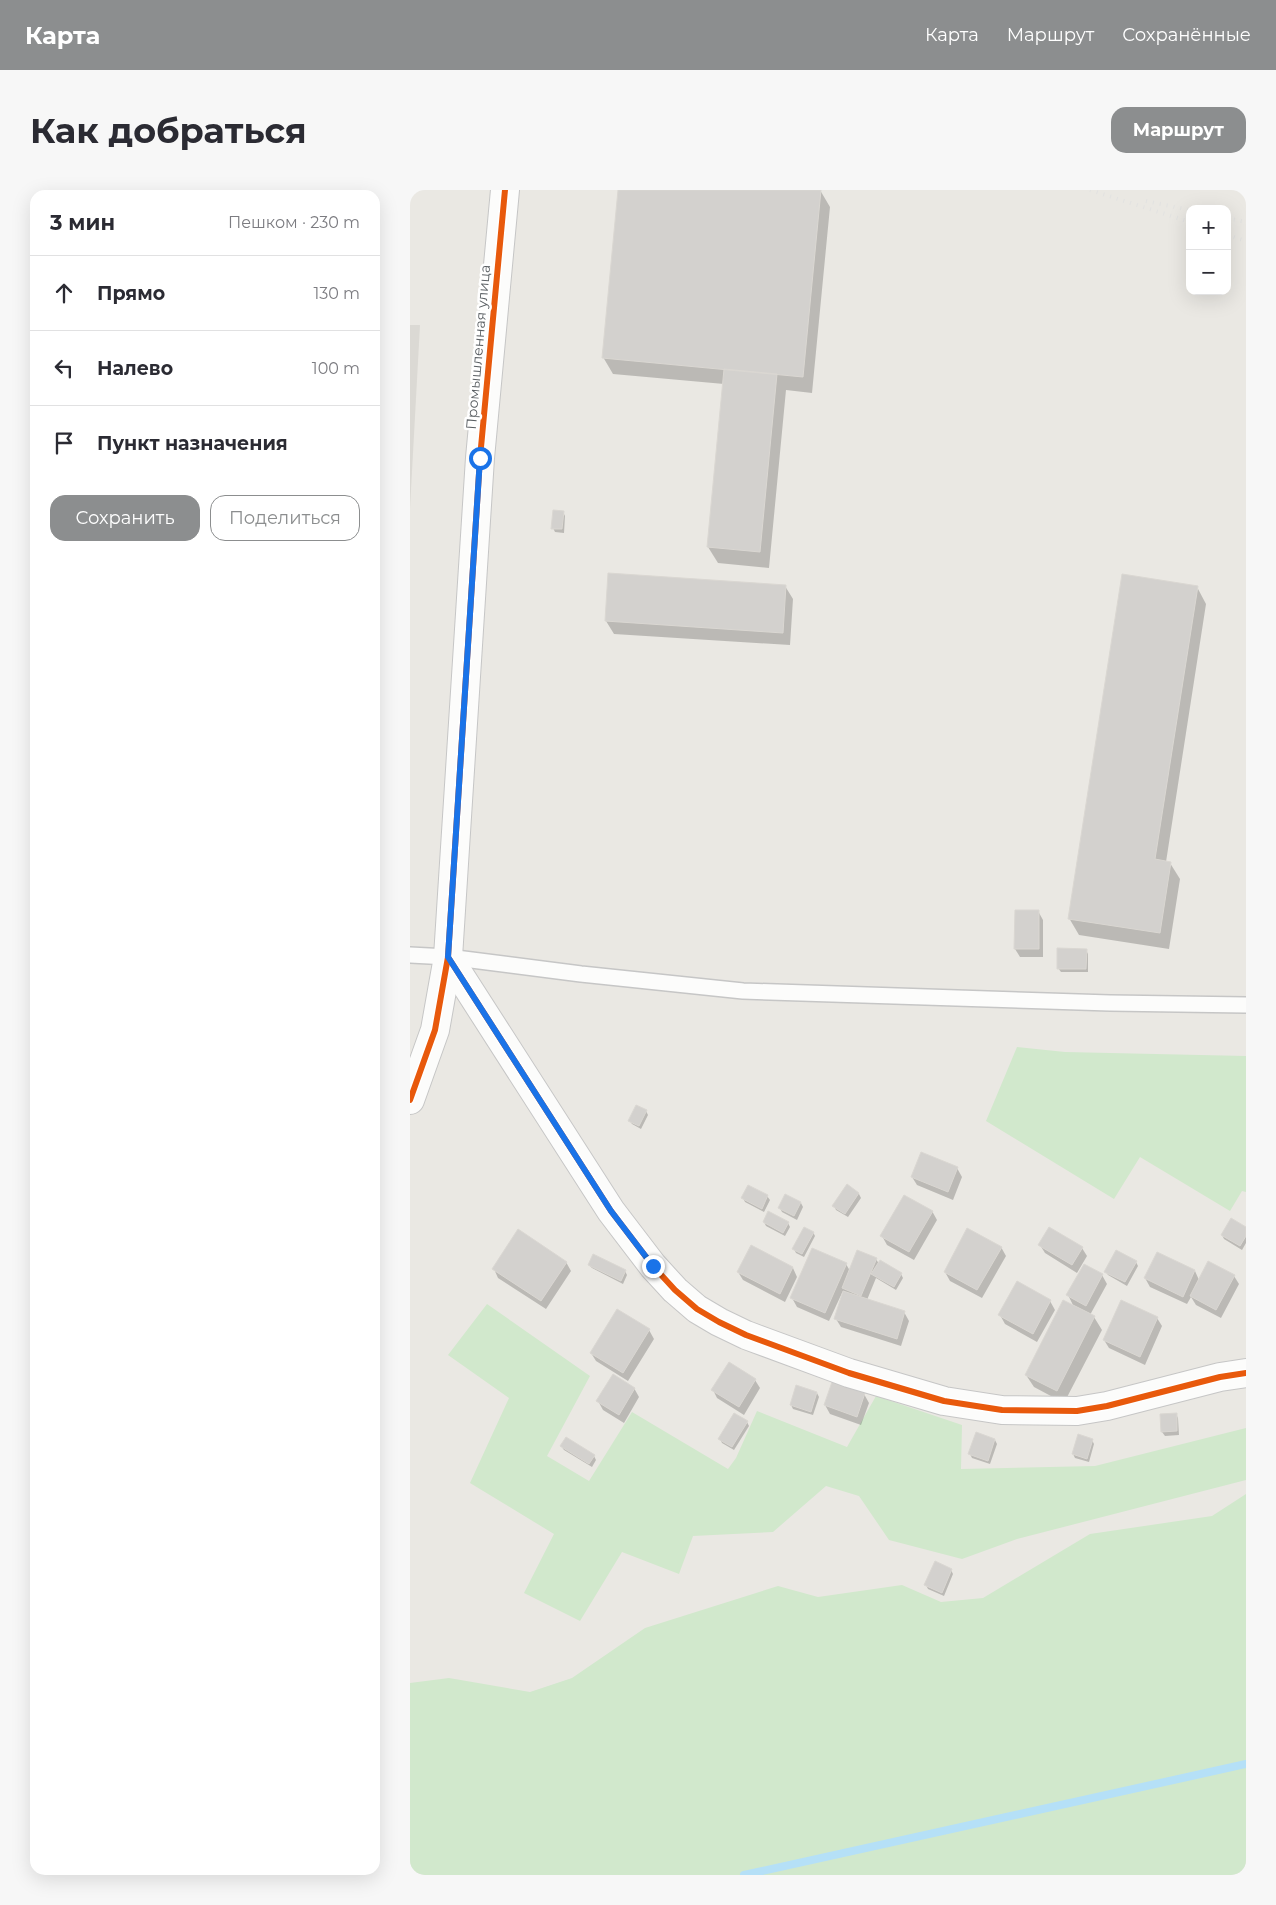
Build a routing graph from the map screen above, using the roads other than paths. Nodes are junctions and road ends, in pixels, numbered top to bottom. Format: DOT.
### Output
graph roads {
  1 [pos="505,190"];
  2 [pos="410,955"];
  3 [pos="448,957"];
  4 [pos="1246,1004"];
  5 [pos="410,1100"];
  6 [pos="1246,1373"];
  1 -- 3 [label="street, Промышленная улица"];
  2 -- 3 [label="lane"];
  3 -- 4 [label="lane"];
  3 -- 5 [label="street, Промышленная улица"];
  3 -- 6 [label="street"];
}
